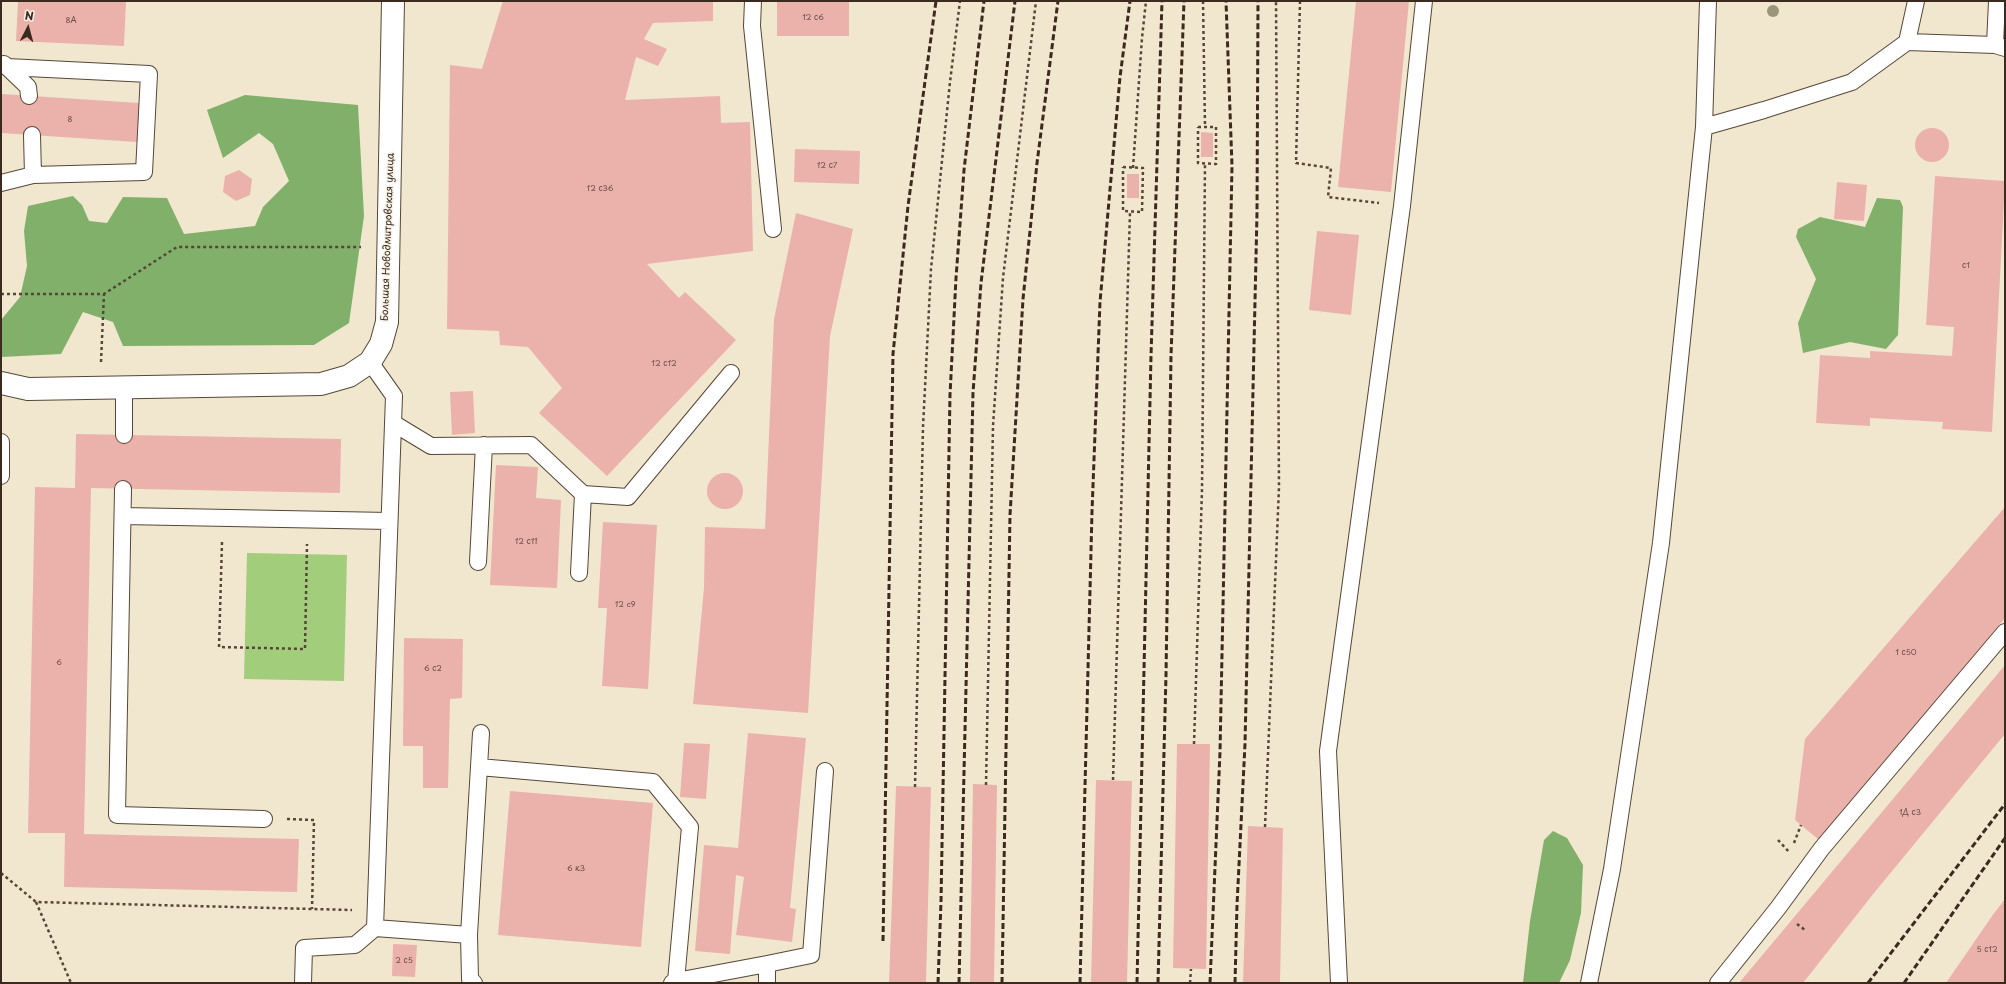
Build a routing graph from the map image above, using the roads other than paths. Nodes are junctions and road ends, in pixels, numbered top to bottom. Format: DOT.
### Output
graph roads {
  1 [pos="393,1"];
  2 [pos="752,1"];
  3 [pos="1424,1"];
  4 [pos="1708,1"];
  5 [pos="1916,1"];
  6 [pos="1997,1"];
  7 [pos="1907,42"];
  8 [pos="2000,47"];
  9 [pos="4,64"];
  10 [pos="29,96"];
  11 [pos="1704,127"];
  12 [pos="32,135"];
  13 [pos="33,175"];
  14 [pos="1,183"];
  15 [pos="773,229"];
  16 [pos="370,362"];
  17 [pos="731,373"];
  18 [pos="1,382"];
  19 [pos="124,387"];
  20 [pos="28,389"];
  21 [pos="1,396"];
  22 [pos="393,423"];
  23 [pos="124,435"];
  24 [pos="1,442"];
  25 [pos="484,445"];
  26 [pos="1,476"];
  27 [pos="123,489"];
  28 [pos="583,494"];
  29 [pos="123,516"];
  30 [pos="389,521"];
  31 [pos="478,562"];
  32 [pos="579,573"];
  33 [pos="2005,632"];
  34 [pos="481,733"];
  35 [pos="479,767"];
  36 [pos="825,771"];
  37 [pos="264,819"];
  38 [pos="375,928"];
  39 [pos="469,935"];
  40 [pos="767,964"];
  41 [pos="674,982"];
  42 [pos="302,983"];
  43 [pos="474,983"];
  44 [pos="767,983"];
  45 [pos="1339,983"];
  46 [pos="1589,983"];
  47 [pos="1718,983"];
  1 -- 16 [label="street, Большая Новодмитровская улица"];
  2 -- 15 [label="lane"];
  3 -- 45 [label="lane"];
  4 -- 11 [label="lane"];
  5 -- 7 [label="lane"];
  6 -- 8 [label="lane"];
  7 -- 8 [label="lane"];
  7 -- 11 [label="lane"];
  9 -- 10 [label="lane"];
  9 -- 13 [label="lane"];
  11 -- 46 [label="lane"];
  12 -- 13 [label="lane"];
  13 -- 14 [label="lane"];
  16 -- 19 [label="street, Большая Новодмитровская улица"];
  16 -- 22 [label="lane"];
  17 -- 28 [label="lane"];
  18 -- 20 [label="street, Большая Новодмитровская улица"];
  19 -- 20 [label="street, Большая Новодмитровская улица"];
  19 -- 23 [label="lane"];
  20 -- 21 [label="street, Большая Новодмитровская улица"];
  22 -- 25 [label="lane"];
  22 -- 30 [label="lane"];
  24 -- 26 [label="lane"];
  25 -- 28 [label="lane"];
  25 -- 31 [label="lane"];
  27 -- 29 [label="lane"];
  28 -- 32 [label="lane"];
  29 -- 30 [label="lane"];
  29 -- 37 [label="lane"];
  30 -- 38 [label="lane"];
  33 -- 47 [label="lane"];
  34 -- 35 [label="lane"];
  35 -- 39 [label="lane"];
  35 -- 41 [label="lane"];
  36 -- 40 [label="lane"];
  38 -- 39 [label="lane"];
  38 -- 42 [label="lane"];
  39 -- 43 [label="lane"];
  40 -- 41 [label="lane"];
  40 -- 44 [label="lane"];
}
